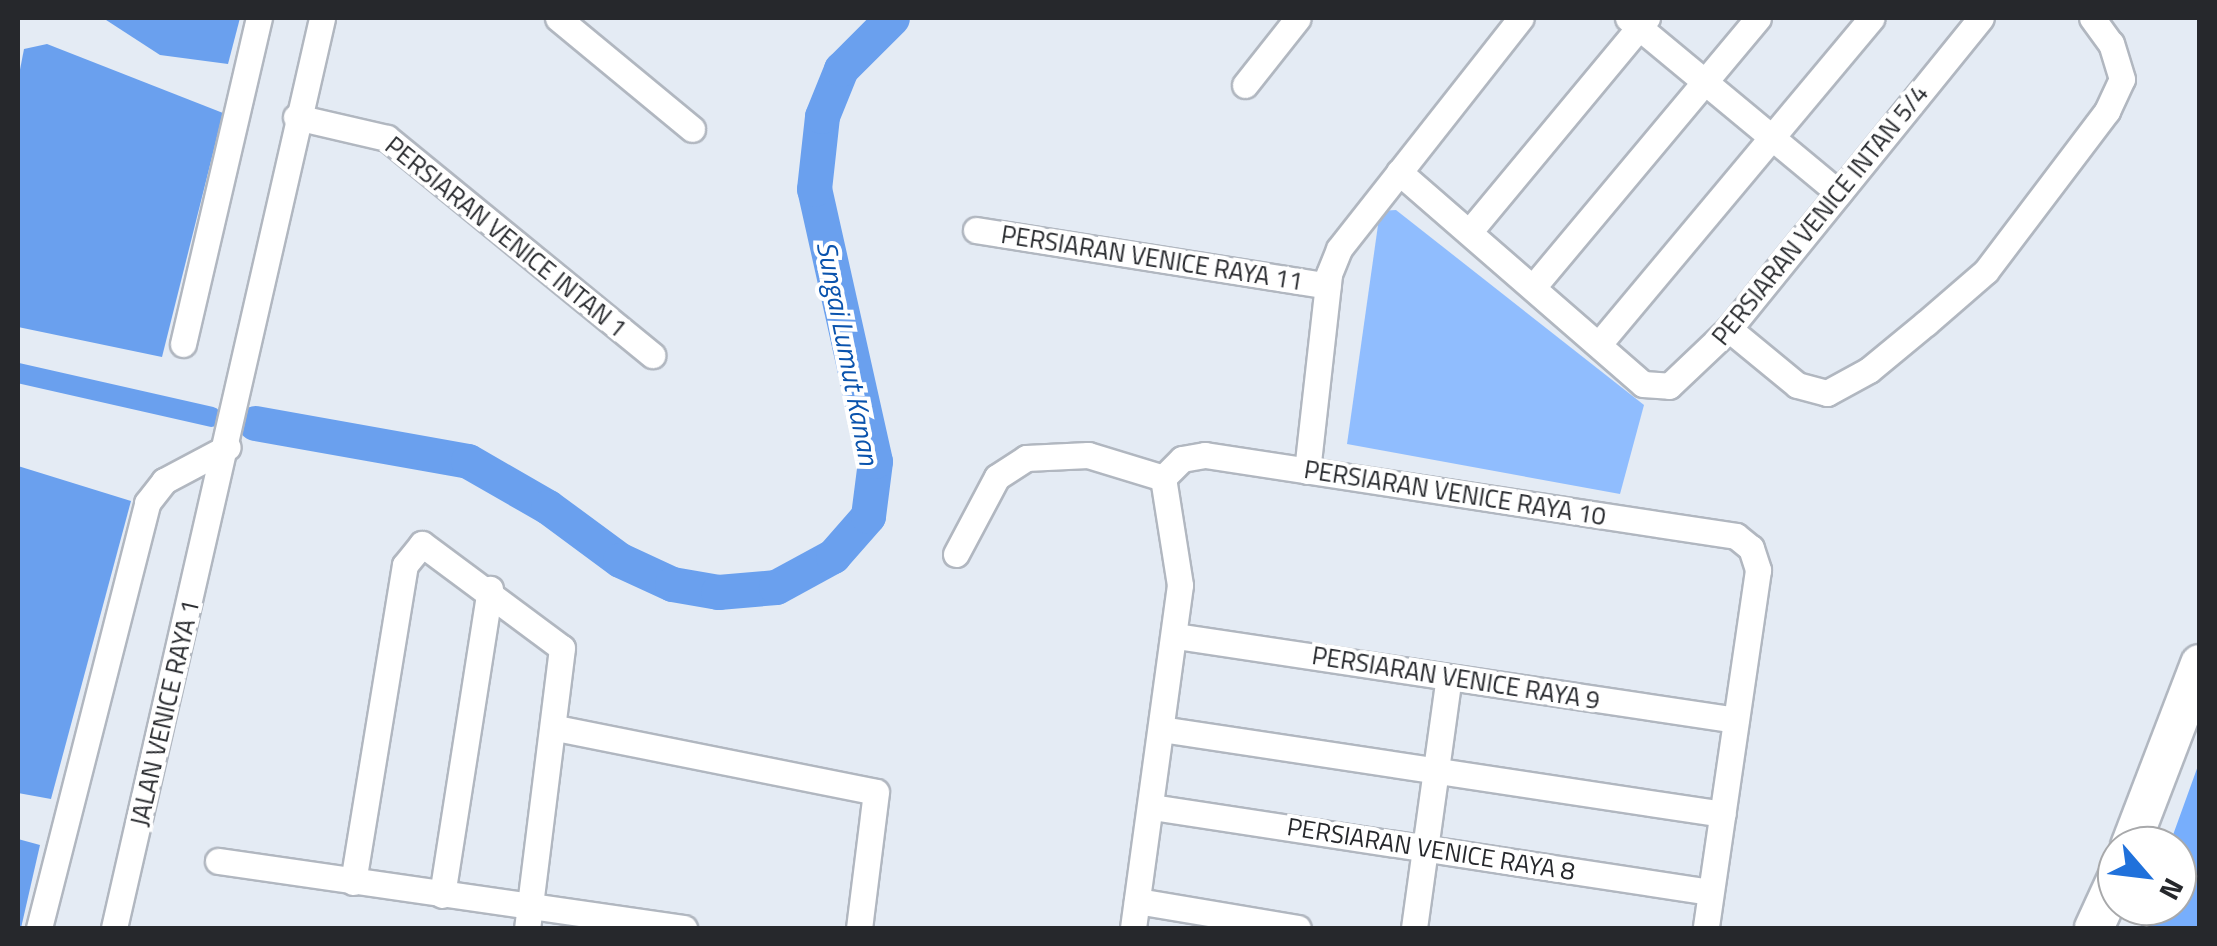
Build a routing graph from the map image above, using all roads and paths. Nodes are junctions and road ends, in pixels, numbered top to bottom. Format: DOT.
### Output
graph roads {
  1 [pos="260,18"];
  2 [pos="322,18"];
  3 [pos="558,18"];
  4 [pos="1298,18"];
  5 [pos="1758,18"];
  6 [pos="1872,18"];
  7 [pos="1981,18"];
  8 [pos="2092,18"];
  9 [pos="1517,19"];
  10 [pos="1638,21"];
  11 [pos="1705,81"];
  12 [pos="1244,84"];
  13 [pos="296,117"];
  14 [pos="692,129"];
  15 [pos="1771,136"];
  16 [pos="1399,172"];
  17 [pos="1839,193"];
  18 [pos="976,230"];
  19 [pos="1470,231"];
  20 [pos="1328,286"];
  21 [pos="1534,286"];
  22 [pos="1728,329"];
  23 [pos="183,344"];
  24 [pos="1600,344"];
  25 [pos="652,355"];
  26 [pos="228,447"];
  27 [pos="1307,470"];
  28 [pos="1163,478"];
  29 [pos="956,554"];
  30 [pos="490,589"];
  31 [pos="1176,636"];
  32 [pos="2200,664"];
  33 [pos="1449,677"];
  34 [pos="1736,720"];
  35 [pos="556,728"];
  36 [pos="1161,729"];
  37 [pos="1438,768"];
  38 [pos="1152,807"];
  39 [pos="1723,814"];
  40 [pos="2138,826"];
  41 [pos="1425,848"];
  42 [pos="218,862"];
  43 [pos="352,882"];
  44 [pos="1710,892"];
  45 [pos="442,894"];
  46 [pos="1137,900"];
  47 [pos="529,918"];
  48 [pos="39,928"];
  49 [pos="114,928"];
  50 [pos="684,928"];
  51 [pos="859,928"];
  52 [pos="1133,928"];
  53 [pos="1298,928"];
  54 [pos="1414,928"];
  55 [pos="1706,928"];
  1 -- 23 [label="street"];
  2 -- 13 [label="street, JALAN VENICE RAYA 1"];
  3 -- 14 [label="street"];
  4 -- 12 [label="street"];
  5 -- 11 [label="street"];
  6 -- 15 [label="street"];
  7 -- 17 [label="street, PERSIARAN VENICE INTAN 5/4"];
  8 -- 22 [label="street"];
  9 -- 16 [label="street"];
  10 -- 11 [label="street"];
  10 -- 19 [label="street"];
  11 -- 15 [label="street"];
  11 -- 21 [label="street"];
  13 -- 25 [label="street, PERSIARAN VENICE INTAN 1"];
  13 -- 26 [label="street, JALAN VENICE RAYA 1"];
  15 -- 17 [label="street"];
  15 -- 24 [label="street"];
  16 -- 19 [label="street"];
  16 -- 20 [label="street"];
  17 -- 22 [label="street, PERSIARAN VENICE INTAN 5/4"];
  18 -- 20 [label="street, PERSIARAN VENICE RAYA 11"];
  19 -- 21 [label="street"];
  20 -- 27 [label="street"];
  21 -- 24 [label="street"];
  22 -- 24 [label="street, PERSIARAN VENICE INTAN 5/4"];
  26 -- 48 [label="street"];
  26 -- 49 [label="street, JALAN VENICE RAYA 1"];
  27 -- 28 [label="street, PERSIARAN VENICE RAYA 10"];
  27 -- 34 [label="street, PERSIARAN VENICE RAYA 10"];
  28 -- 29 [label="street"];
  28 -- 31 [label="street"];
  30 -- 35 [label="street"];
  30 -- 43 [label="street"];
  30 -- 45 [label="street"];
  31 -- 33 [label="street, PERSIARAN VENICE RAYA 9"];
  31 -- 36 [label="street"];
  32 -- 40 [label="highway"];
  33 -- 34 [label="street, PERSIARAN VENICE RAYA 9"];
  33 -- 37 [label="street"];
  34 -- 39 [label="street"];
  35 -- 47 [label="street"];
  35 -- 51 [label="street"];
  36 -- 37 [label="street"];
  36 -- 38 [label="street"];
  37 -- 39 [label="street"];
  37 -- 41 [label="street"];
  38 -- 41 [label="street, PERSIARAN VENICE RAYA 8"];
  38 -- 46 [label="street"];
  39 -- 44 [label="street"];
  41 -- 44 [label="street, PERSIARAN VENICE RAYA 8"];
  41 -- 54 [label="street"];
  42 -- 43 [label="street"];
  43 -- 45 [label="street"];
  44 -- 55 [label="street"];
  45 -- 47 [label="street"];
  46 -- 52 [label="street"];
  46 -- 53 [label="street"];
  47 -- 50 [label="street"];
}
